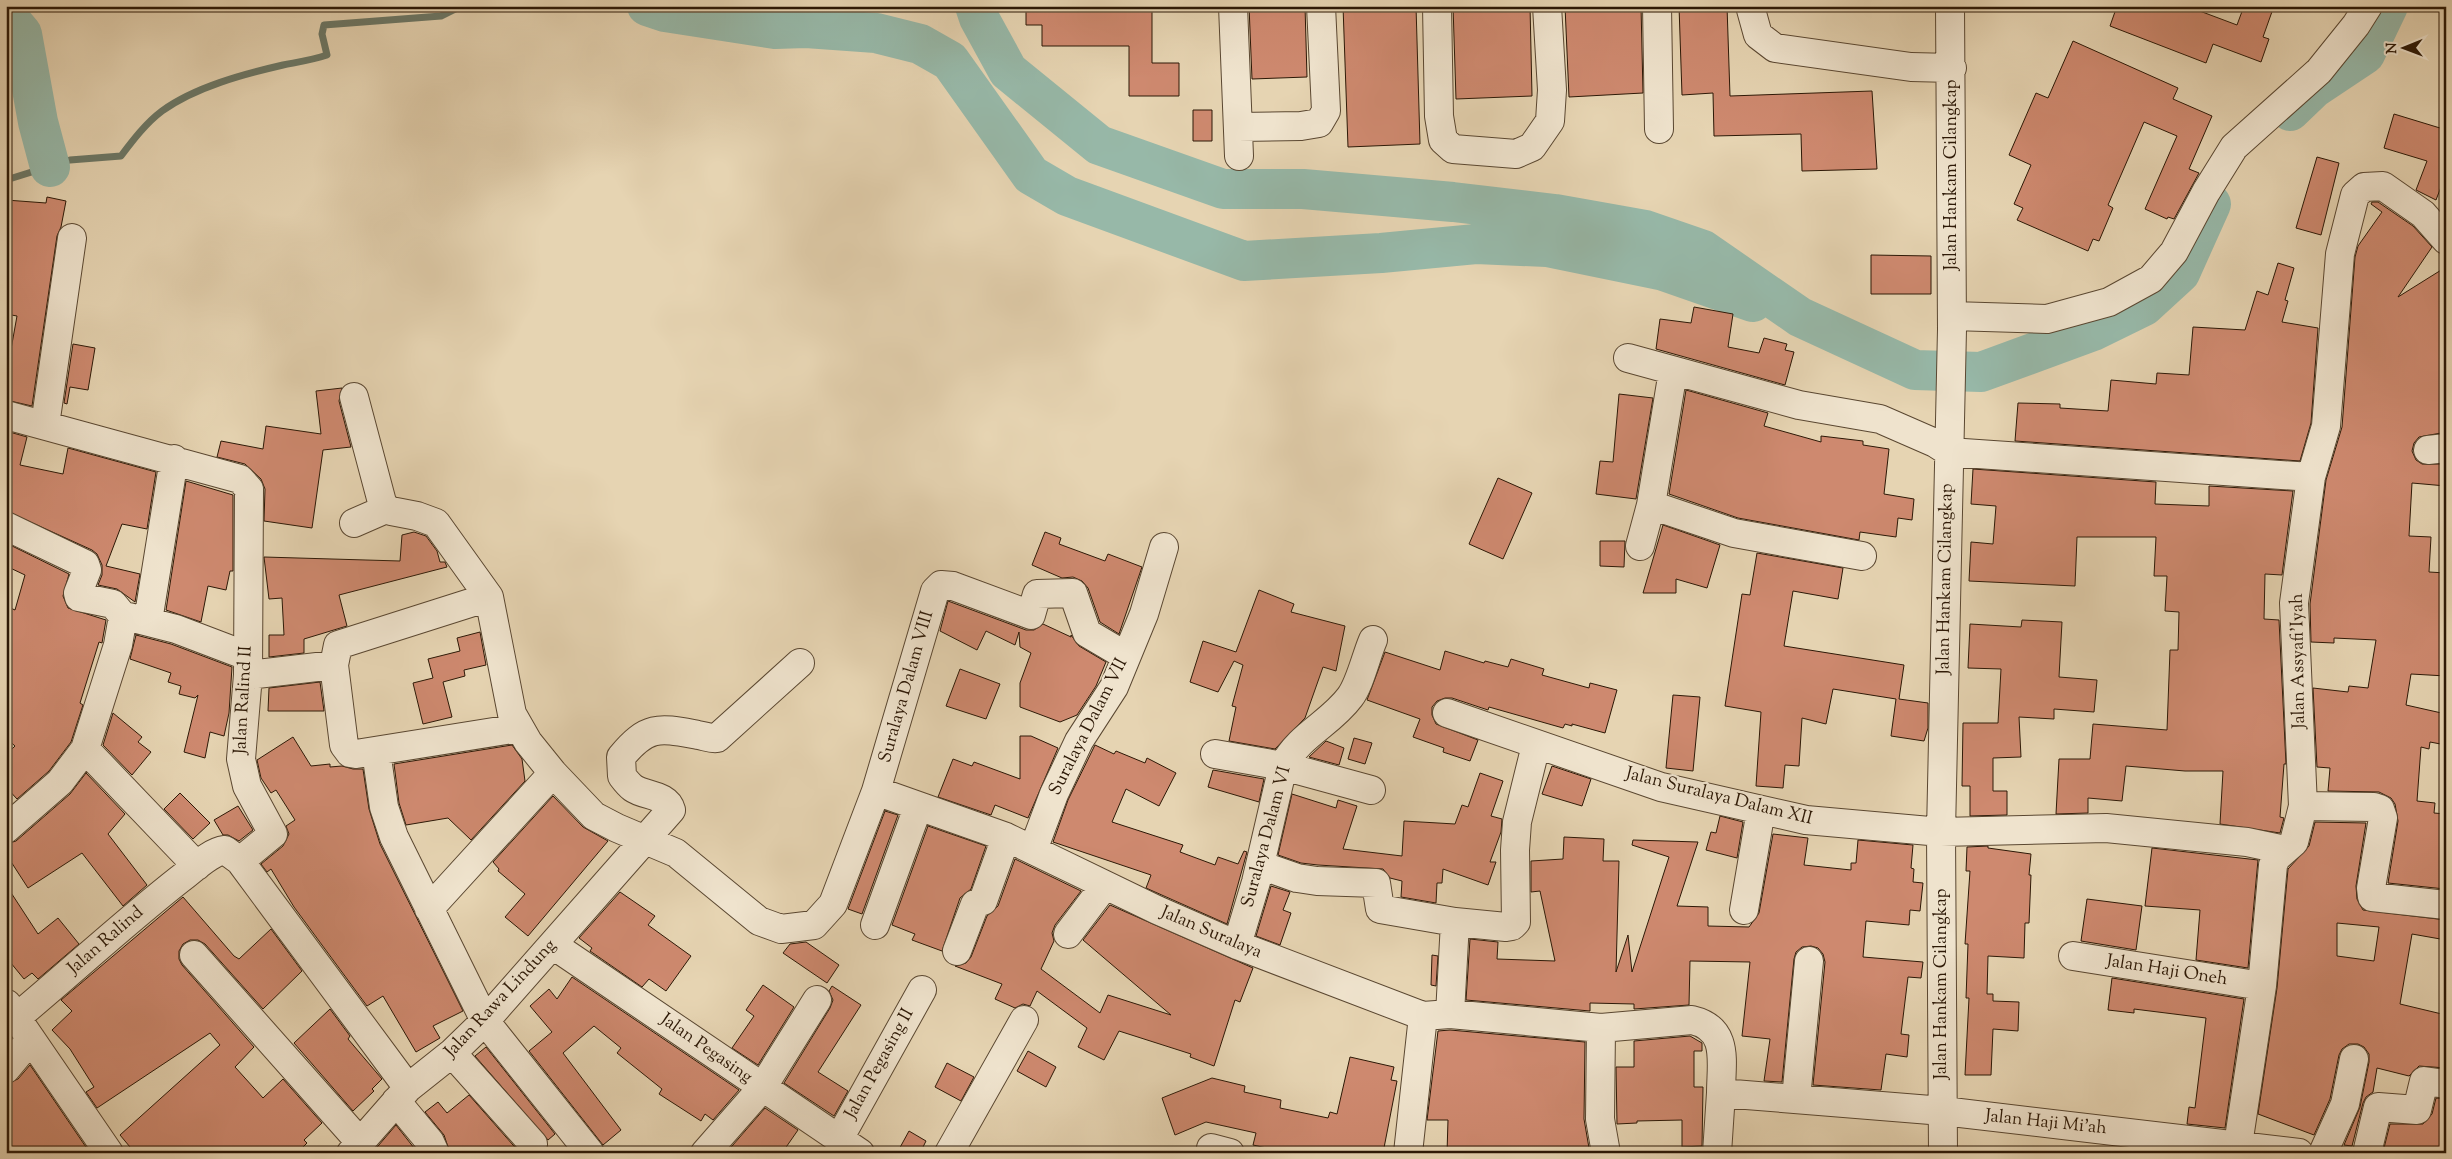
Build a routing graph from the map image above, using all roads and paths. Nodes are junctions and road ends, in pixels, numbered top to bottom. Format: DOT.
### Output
graph roads {
  1 [pos="1233,6"];
  2 [pos="1321,6"];
  3 [pos="1437,6"];
  4 [pos="1547,6"];
  5 [pos="1657,6"];
  6 [pos="1750,6"];
  7 [pos="1950,6"];
  8 [pos="2368,6"];
  9 [pos="1952,68"];
  10 [pos="1238,127"];
  11 [pos="1659,129"];
  12 [pos="1238,156"];
  13 [pos="72,238"];
  14 [pos="2446,240"];
  15 [pos="1952,322"];
  16 [pos="1628,358"];
  17 [pos="1673,372"];
  18 [pos="354,397"];
  19 [pos="6,415"];
  20 [pos="45,426"];
  21 [pos="1949,452"];
  22 [pos="174,459"];
  23 [pos="2310,477"];
  24 [pos="1652,505"];
  25 [pos="386,509"];
  26 [pos="354,523"];
  27 [pos="6,526"];
  28 [pos="1640,546"];
  29 [pos="1164,547"];
  30 [pos="1862,556"];
  31 [pos="489,598"];
  32 [pos="135,618"];
  33 [pos="1373,640"];
  34 [pos="1126,656"];
  35 [pos="800,663"];
  36 [pos="247,665"];
  37 [pos="334,665"];
  38 [pos="1447,712"];
  39 [pos="519,728"];
  40 [pos="1536,745"];
  41 [pos="85,749"];
  42 [pos="376,751"];
  43 [pos="1215,754"];
  44 [pos="1283,766"];
  45 [pos="553,773"];
  46 [pos="1371,790"];
  47 [pos="876,791"];
  48 [pos="2304,806"];
  49 [pos="918,807"];
  50 [pos="1761,810"];
  51 [pos="6,829"];
  52 [pos="1941,832"];
  53 [pos="1006,837"];
  54 [pos="644,838"];
  55 [pos="1033,850"];
  56 [pos="2284,850"];
  57 [pos="240,861"];
  58 [pos="197,866"];
  59 [pos="1260,866"];
  60 [pos="1105,885"];
  61 [pos="2446,905"];
  62 [pos="429,909"];
  63 [pos="1744,910"];
  64 [pos="1455,922"];
  65 [pos="875,925"];
  66 [pos="1068,934"];
  67 [pos="553,945"];
  68 [pos="1237,945"];
  69 [pos="957,951"];
  70 [pos="194,956"];
  71 [pos="2073,956"];
  72 [pos="1809,961"];
  73 [pos="2262,986"];
  74 [pos="922,990"];
  75 [pos="817,1000"];
  76 [pos="1450,1014"];
  77 [pos="1422,1016"];
  78 [pos="18,1020"];
  79 [pos="1024,1020"];
  80 [pos="485,1021"];
  81 [pos="1601,1028"];
  82 [pos="452,1054"];
  83 [pos="2354,1059"];
  84 [pos="6,1069"];
  85 [pos="2446,1084"];
  86 [pos="762,1088"];
  87 [pos="1721,1093"];
  88 [pos="402,1094"];
  89 [pos="1796,1099"];
  90 [pos="1943,1111"];
  91 [pos="533,1144"];
  92 [pos="2238,1144"];
  93 [pos="849,1146"];
  94 [pos="355,1147"];
  95 [pos="109,1153"];
  96 [pos="435,1153"];
  97 [pos="590,1153"];
  98 [pos="705,1153"];
  99 [pos="948,1153"];
  100 [pos="1408,1153"];
  101 [pos="1606,1153"];
  102 [pos="1717,1153"];
  103 [pos="1943,1153"];
  104 [pos="2299,1153"];
  105 [pos="2323,1153"];
  106 [pos="2367,1153"];
  1 -- 10 [label="street"];
  2 -- 10 [label="street"];
  3 -- 4 [label="street"];
  5 -- 11 [label="street"];
  6 -- 9 [label="street"];
  7 -- 9 [label="street, Jalan Hankam Cilangkap"];
  8 -- 15 [label="street"];
  9 -- 15 [label="street, Jalan Hankam Cilangkap"];
  10 -- 12 [label="street"];
  13 -- 20 [label="street"];
  14 -- 23 [label="street, Jalan Assyafi'Iyah"];
  15 -- 21 [label="street, Jalan Hankam Cilangkap"];
  16 -- 17 [label="street"];
  17 -- 21 [label="street"];
  17 -- 24 [label="street"];
  18 -- 25 [label="street"];
  19 -- 20 [label="street, Jalan Ralind II"];
  20 -- 22 [label="street, Jalan Ralind II"];
  21 -- 23 [label="street"];
  21 -- 52 [label="street, Jalan Hankam Cilangkap"];
  22 -- 32 [label="street"];
  22 -- 36 [label="street, Jalan Ralind II"];
  23 -- 48 [label="street, Jalan Assyafi'Iyah"];
  24 -- 28 [label="street"];
  24 -- 30 [label="street"];
  25 -- 26 [label="street"];
  25 -- 31 [label="street"];
  27 -- 32 [label="street"];
  29 -- 34 [label="street, Suralaya Dalam VII"];
  31 -- 37 [label="street"];
  31 -- 39 [label="street, Suralaya Dalam VIII"];
  32 -- 36 [label="street"];
  32 -- 41 [label="street"];
  33 -- 44 [label="street, Suralaya Dalam VI"];
  34 -- 47 [label="street, Suralaya Dalam VIII"];
  34 -- 55 [label="street, Suralaya Dalam VII"];
  35 -- 54 [label="street, Jalan Rawa Lindung"];
  36 -- 37 [label="street"];
  36 -- 57 [label="street, Jalan Ralind II"];
  37 -- 42 [label="street"];
  38 -- 40 [label="street, Jalan Suralaya Dalam XII"];
  39 -- 42 [label="street"];
  39 -- 45 [label="street, Suralaya Dalam VIII"];
  40 -- 50 [label="street, Jalan Suralaya Dalam XII"];
  40 -- 64 [label="street"];
  41 -- 51 [label="street"];
  41 -- 58 [label="street"];
  42 -- 62 [label="street"];
  43 -- 44 [label="street"];
  44 -- 46 [label="street"];
  44 -- 59 [label="street, Suralaya Dalam VI"];
  45 -- 54 [label="street, Suralaya Dalam VIII"];
  45 -- 62 [label="street"];
  47 -- 49 [label="street, Jalan Suralaya"];
  47 -- 54 [label="street, Suralaya Dalam VIII"];
  48 -- 56 [label="street, Jalan Assyafi'Iyah"];
  48 -- 61 [label="street"];
  49 -- 53 [label="street, Jalan Suralaya"];
  49 -- 65 [label="street"];
  50 -- 52 [label="street, Jalan Suralaya Dalam XII"];
  50 -- 63 [label="street"];
  52 -- 56 [label="street, Jalan Suralaya Dalam XII"];
  52 -- 90 [label="street, Jalan Hankam Cilangkap"];
  53 -- 55 [label="street, Jalan Suralaya"];
  53 -- 69 [label="street"];
  54 -- 67 [label="street, Jalan Rawa Lindung"];
  55 -- 60 [label="street, Jalan Suralaya"];
  56 -- 73 [label="street, Jalan Assyafi'Iyah"];
  57 -- 58 [label="street, Jalan Ralind"];
  57 -- 88 [label="street"];
  58 -- 78 [label="street, Jalan Ralind"];
  59 -- 64 [label="street"];
  59 -- 68 [label="street, Suralaya Dalam VI"];
  60 -- 66 [label="street"];
  60 -- 68 [label="street, Jalan Suralaya"];
  62 -- 80 [label="street"];
  64 -- 76 [label="street"];
  67 -- 80 [label="street, Jalan Rawa Lindung"];
  67 -- 86 [label="street, Jalan Pegasing"];
  68 -- 77 [label="street, Jalan Suralaya"];
  70 -- 94 [label="street"];
  71 -- 73 [label="street, Jalan Haji Oneh"];
  72 -- 89 [label="street"];
  73 -- 92 [label="street, Jalan Assyafi'Iyah"];
  74 -- 93 [label="street, Jalan Pegasing II"];
  75 -- 86 [label="street"];
  76 -- 77 [label="street"];
  76 -- 81 [label="street"];
  77 -- 100 [label="street"];
  78 -- 84 [label="street, Jalan Ralind"];
  78 -- 95 [label="street"];
  79 -- 99 [label="street"];
  80 -- 82 [label="street, Jalan Rawa Lindung"];
  80 -- 97 [label="street"];
  81 -- 87 [label="street"];
  81 -- 101 [label="street"];
  82 -- 88 [label="street, Jalan Rawa Lindung"];
  82 -- 91 [label="street"];
  83 -- 105 [label="street"];
  85 -- 106 [label="street"];
  86 -- 93 [label="street, Jalan Pegasing"];
  86 -- 98 [label="street"];
  87 -- 89 [label="street, Jalan Haji Mi'ah"];
  87 -- 102 [label="street"];
  88 -- 94 [label="street, Jalan Rawa Lindung"];
  88 -- 96 [label="street"];
  89 -- 90 [label="street, Jalan Haji Mi'ah"];
  90 -- 92 [label="street, Jalan Haji Mi'ah"];
  90 -- 103 [label="street, Jalan Hankam Cilangkap"];
  92 -- 104 [label="street, Jalan Haji Mi'ah"];
}
